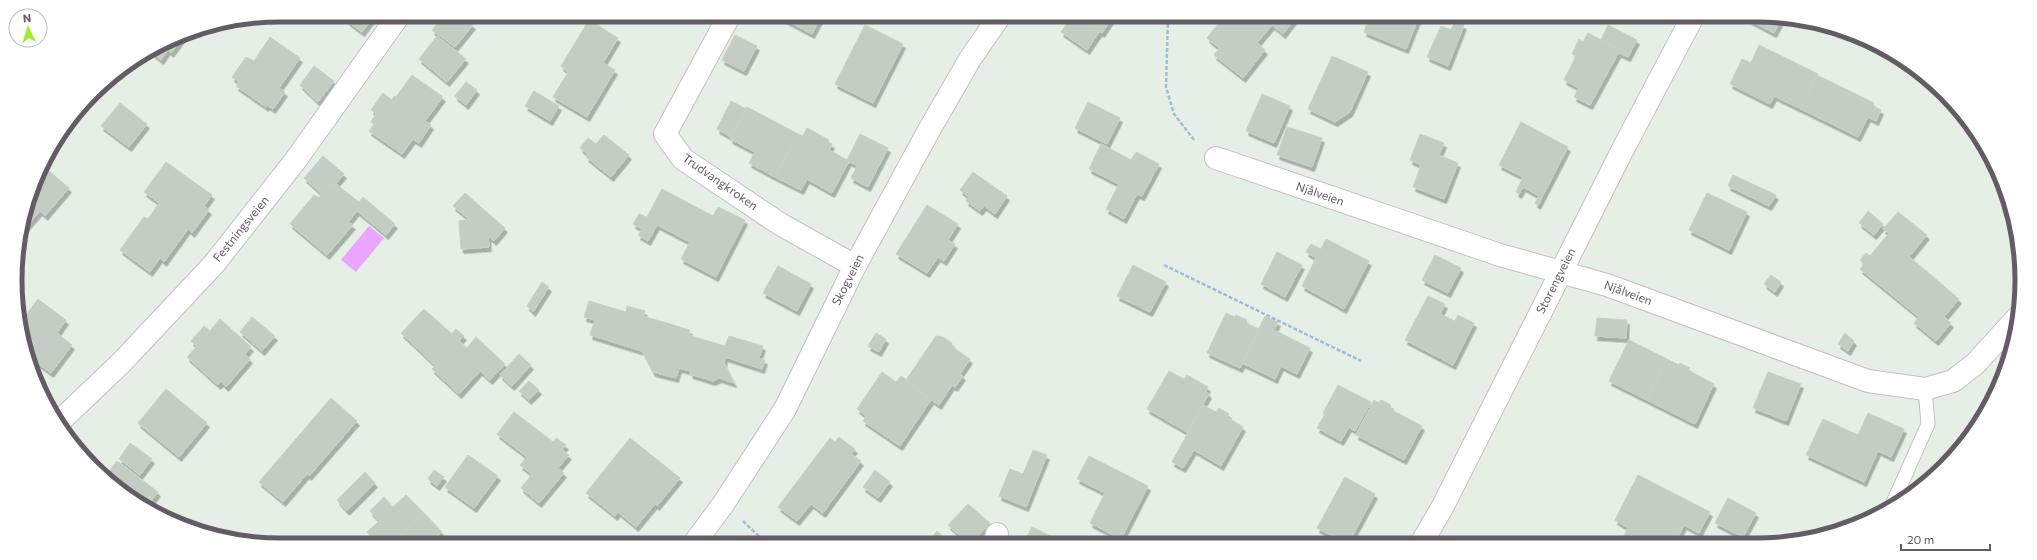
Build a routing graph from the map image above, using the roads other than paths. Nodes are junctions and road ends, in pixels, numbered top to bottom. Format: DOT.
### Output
graph roads {
  1 [pos="395,22"];
  2 [pos="726,22"];
  3 [pos="996,22"];
  4 [pos="1690,22"];
  5 [pos="1216,158"];
  6 [pos="855,266"];
  7 [pos="1561,272"];
  8 [pos="2011,324"];
  9 [pos="1925,389"];
  10 [pos="63,419"];
  11 [pos="1895,498"];
  12 [pos="698,538"];
  13 [pos="1424,538"];
  1 -- 10 [label="street, Festningsveien"];
  2 -- 6 [label="street, Trudvangkroken"];
  3 -- 6 [label="street, Skogveien"];
  4 -- 7 [label="street, Storengveien"];
  5 -- 7 [label="street, Njålveien"];
  6 -- 12 [label="street, Skogveien"];
  7 -- 9 [label="street, Njålveien"];
  7 -- 13 [label="street, Storengveien"];
  8 -- 9 [label="street, Njålveien"];
  9 -- 11 [label="lane"];
}
